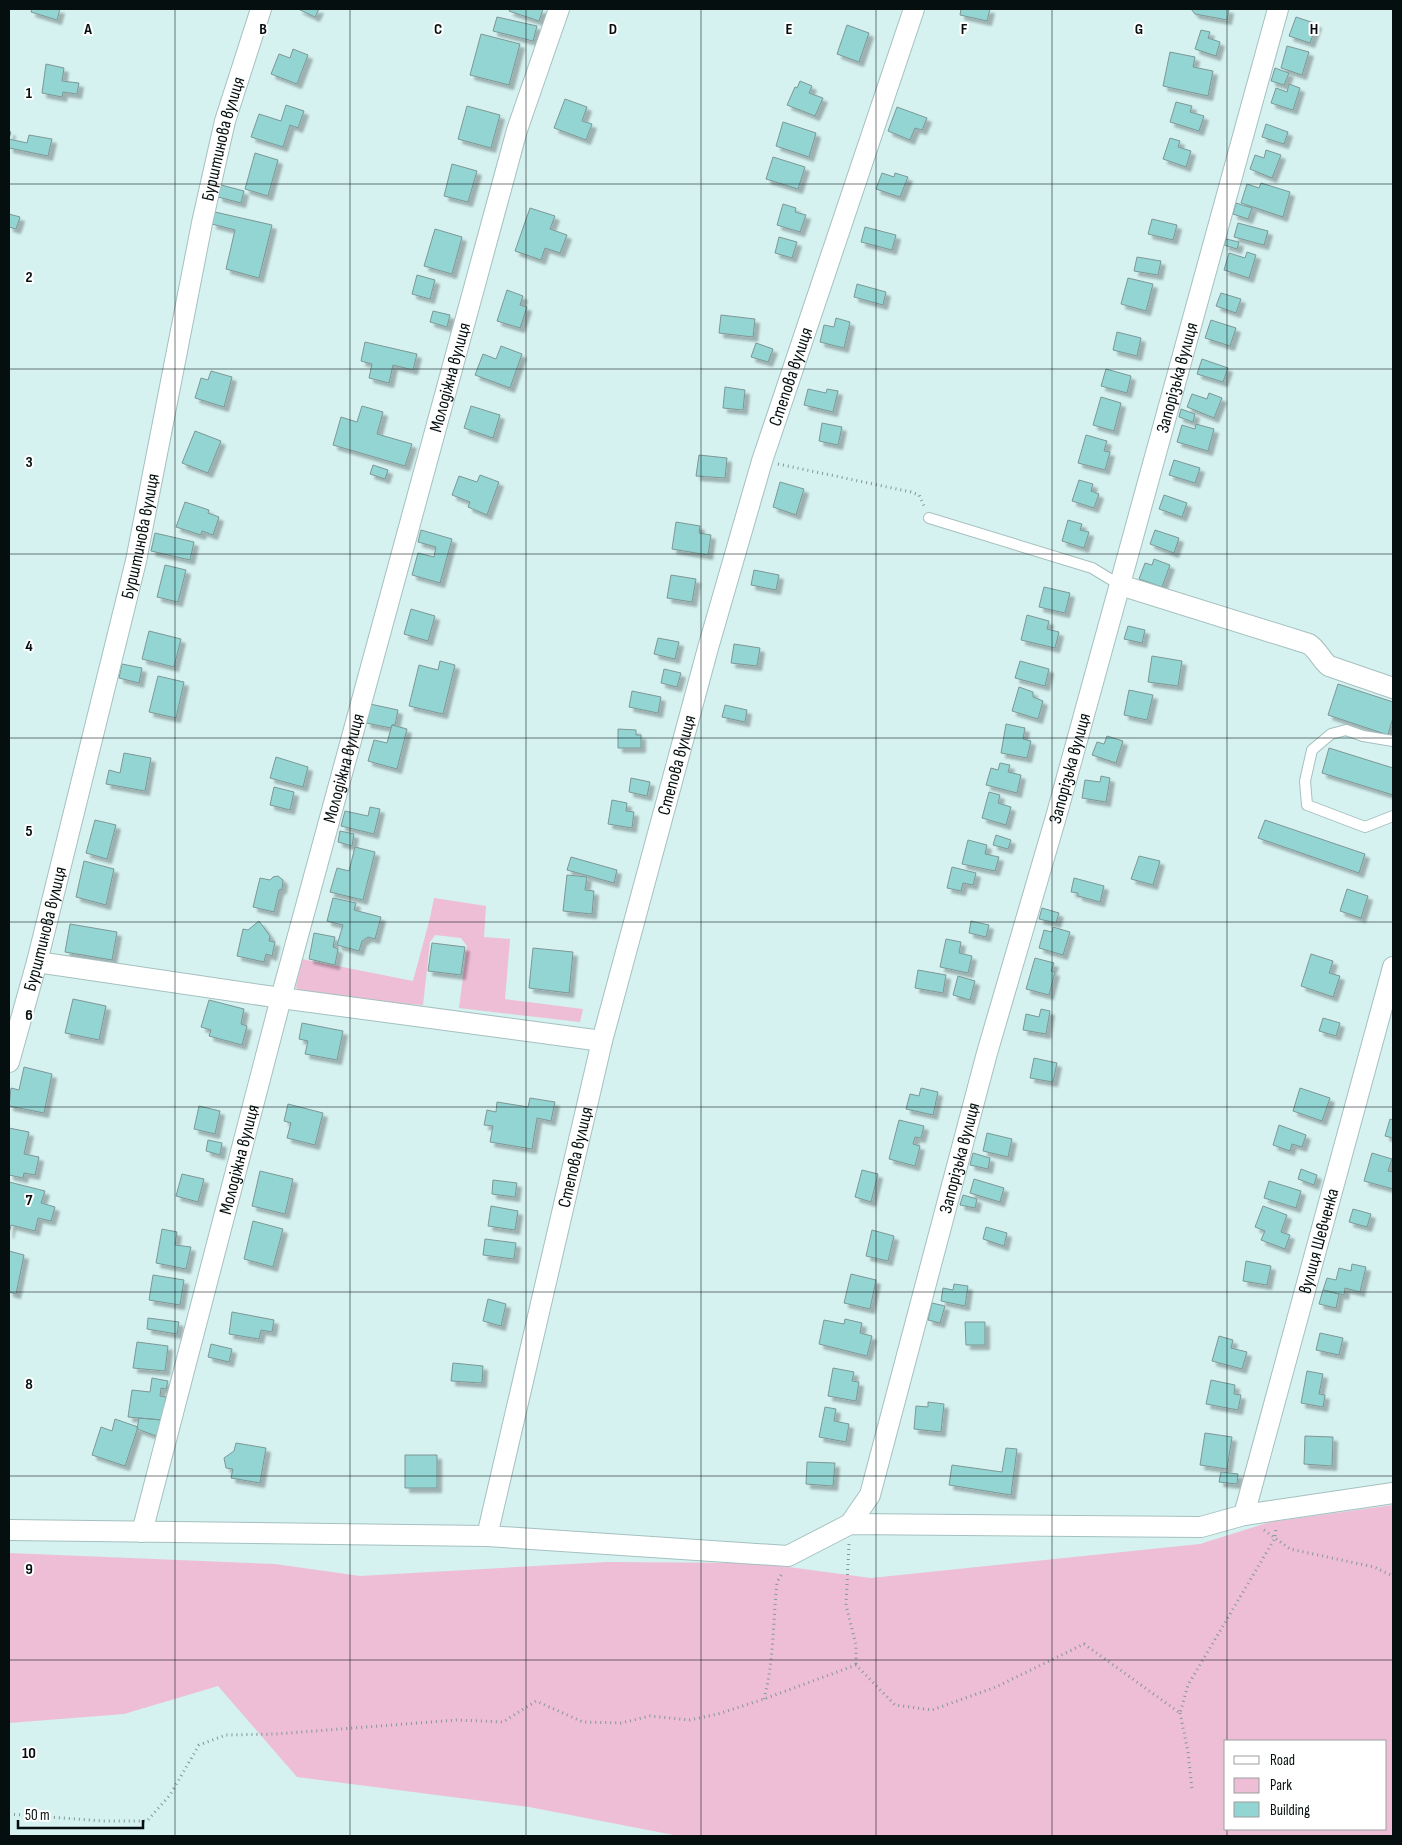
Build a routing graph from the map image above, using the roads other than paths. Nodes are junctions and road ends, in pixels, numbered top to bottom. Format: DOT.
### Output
graph roads {
  1 [pos="261,9"];
  2 [pos="559,9"];
  3 [pos="914,9"];
  4 [pos="1278,9"];
  5 [pos="929,518"];
  6 [pos="1120,585"];
  7 [pos="1393,688"];
  8 [pos="1393,740"];
  9 [pos="1393,816"];
  10 [pos="37,962"];
  11 [pos="1393,967"];
  12 [pos="281,998"];
  13 [pos="602,1041"];
  14 [pos="9,1062"];
  15 [pos="1393,1493"];
  16 [pos="1244,1515"];
  17 [pos="850,1524"];
  18 [pos="9,1530"];
  19 [pos="142,1532"];
  20 [pos="487,1536"];
  1 -- 10 [label="street, Бурштинова вулиця"];
  2 -- 12 [label="street, Молодіжна вулиця"];
  3 -- 13 [label="street, Степова вулиця"];
  4 -- 6 [label="street, Запорізька вулиця"];
  5 -- 6 [label="lane"];
  6 -- 7 [label="street"];
  6 -- 17 [label="street, Запорізька вулиця"];
  8 -- 9 [label="lane"];
  10 -- 12 [label="street"];
  10 -- 14 [label="street, Бурштинова вулиця"];
  11 -- 16 [label="street, вулиця Шевченка"];
  12 -- 13 [label="street"];
  12 -- 19 [label="street, Молодіжна вулиця"];
  13 -- 20 [label="street, Степова вулиця"];
  15 -- 16 [label="street"];
  16 -- 17 [label="street"];
  17 -- 20 [label="street"];
  18 -- 19 [label="street"];
  19 -- 20 [label="street"];
}
